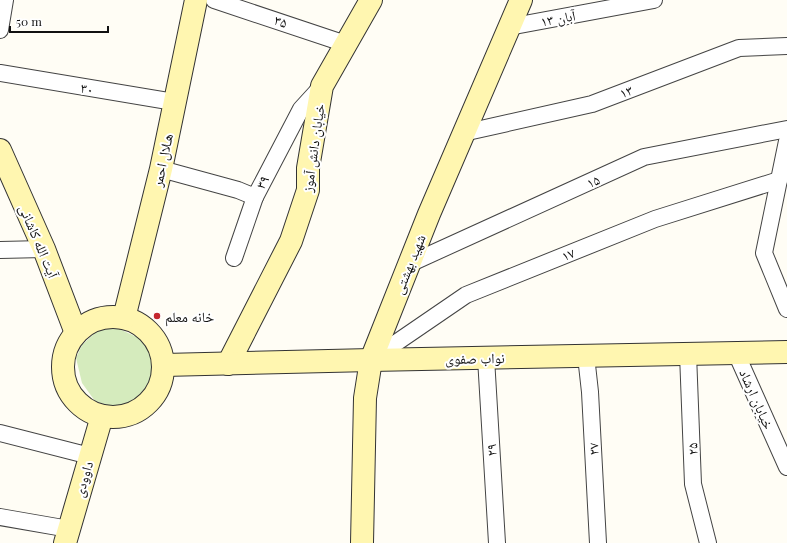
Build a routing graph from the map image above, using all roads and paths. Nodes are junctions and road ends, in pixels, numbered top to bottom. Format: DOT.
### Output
graph roads {
  1 [pos="6,0"];
  2 [pos="196,0"];
  3 [pos="214,0"];
  4 [pos="371,0"];
  5 [pos="521,0"];
  6 [pos="654,0"];
  7 [pos="509,27"];
  8 [pos="0,30"];
  9 [pos="346,44"];
  10 [pos="787,46"];
  11 [pos="0,73"];
  12 [pos="322,86"];
  13 [pos="174,102"];
  14 [pos="787,129"];
  15 [pos="463,133"];
  16 [pos="787,142"];
  17 [pos="0,150"];
  18 [pos="161,169"];
  19 [pos="779,180"];
  20 [pos="255,196"];
  21 [pos="44,249"];
  22 [pos="0,250"];
  23 [pos="234,258"];
  24 [pos="409,264"];
  25 [pos="787,309"];
  26 [pos="124,318"];
  27 [pos="76,333"];
  28 [pos="787,352"];
  29 [pos="736,353"];
  30 [pos="688,354"];
  31 [pos="586,356"];
  32 [pos="486,358"];
  33 [pos="371,360"];
  34 [pos="228,364"];
  35 [pos="164,365"];
  36 [pos="102,416"];
  37 [pos="0,433"];
  38 [pos="90,456"];
  39 [pos="787,466"];
  40 [pos="0,517"];
  41 [pos="67,536"];
  42 [pos="362,543"];
  43 [pos="496,543"];
  44 [pos="598,543"];
  45 [pos="708,543"];
  1 -- 8 [label="street"];
  2 -- 13 [label="main road, هـلال احمر"];
  3 -- 9 [label="street, ۳۵"];
  4 -- 9 [label="main road, خیابان دانش آموز"];
  5 -- 7 [label="main road, شهید بهشتی"];
  6 -- 7 [label="street, ۱۳ آبان"];
  7 -- 15 [label="main road, شهید بهشتی"];
  9 -- 12 [label="main road, خیابان دانش آموز"];
  10 -- 15 [label="street, ۱۳"];
  11 -- 13 [label="street, ۳۰"];
  12 -- 20 [label="street, ۳۹"];
  12 -- 34 [label="main road, خیابان دانش آموز"];
  13 -- 18 [label="main road, هـلال احمر"];
  14 -- 24 [label="street, ۱۵"];
  15 -- 24 [label="main road, شهید بهشتی"];
  16 -- 19 [label="street"];
  17 -- 21 [label="main road, آیت الله کاشانی"];
  18 -- 20 [label="street, ۳۹"];
  18 -- 26 [label="main road, هـلال احمر"];
  19 -- 25 [label="street"];
  19 -- 33 [label="street, ۱۷"];
  20 -- 23 [label="street"];
  21 -- 22 [label="street"];
  21 -- 27 [label="main road, آیت الله کاشانی"];
  24 -- 33 [label="main road, شهید بهشتی"];
  26 -- 27 [label="main road"];
  26 -- 35 [label="main road"];
  27 -- 36 [label="main road"];
  28 -- 29 [label="main road, نواب صفوی"];
  29 -- 30 [label="main road, نواب صفوی"];
  29 -- 39 [label="street, خیابان ارشاد"];
  30 -- 31 [label="main road, نواب صفوی"];
  30 -- 45 [label="street, ۲۵"];
  31 -- 32 [label="main road, نواب صفوی"];
  31 -- 44 [label="street, ۲۷"];
  32 -- 33 [label="main road, نواب صفوی"];
  32 -- 43 [label="street, ۲۹"];
  33 -- 34 [label="main road, نواب صفوی"];
  33 -- 42 [label="main road, شهید بهشتی"];
  34 -- 35 [label="main road, نواب صفوی"];
  35 -- 36 [label="main road"];
  36 -- 38 [label="main road, داوودی"];
  37 -- 38 [label="street"];
  38 -- 41 [label="main road, داوودی"];
  40 -- 41 [label="street"];
}
